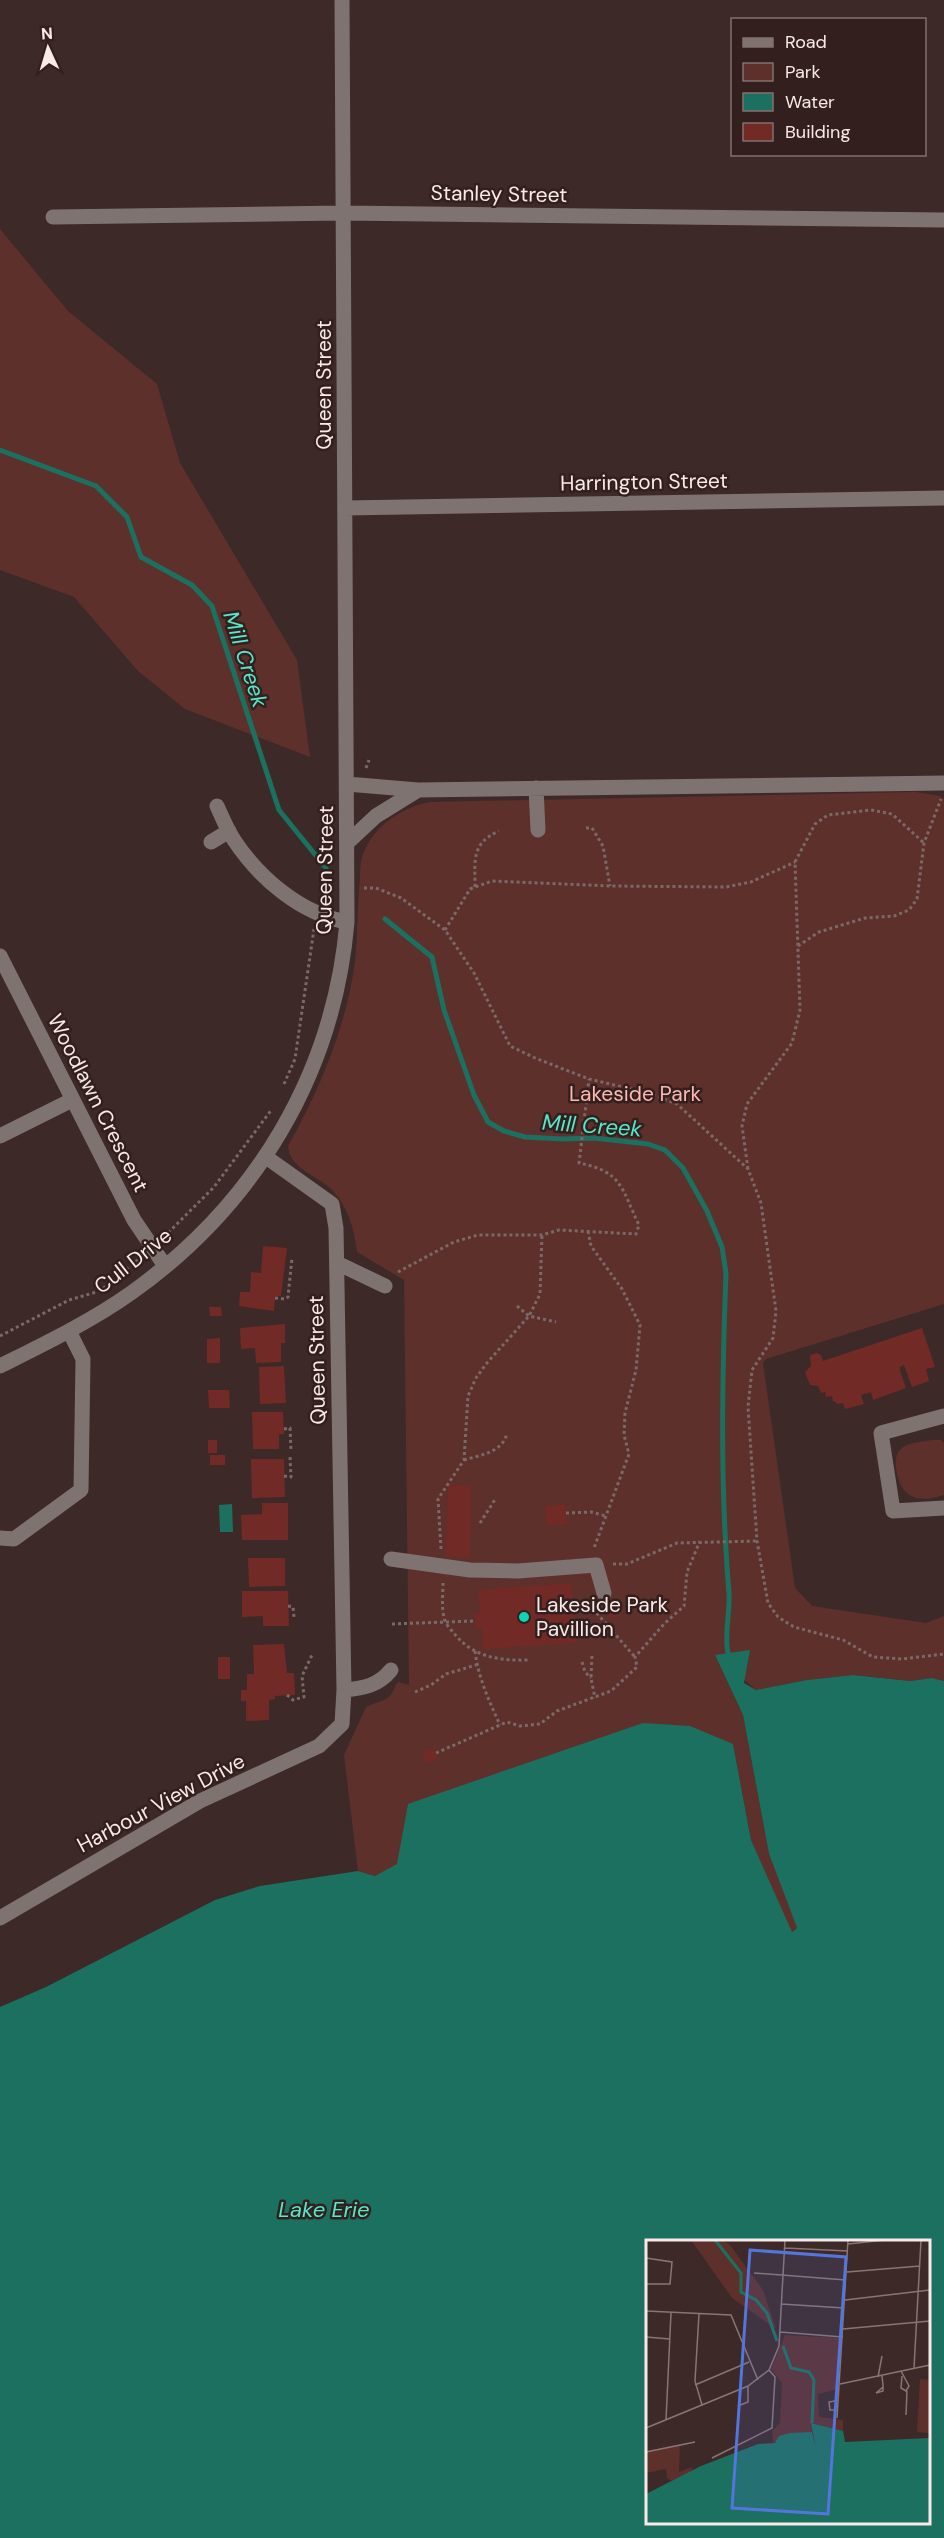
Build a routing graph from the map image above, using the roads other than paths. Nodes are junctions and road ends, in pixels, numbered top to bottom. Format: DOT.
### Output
graph roads {
  1 [pos="342,0"];
  2 [pos="343,213"];
  3 [pos="53,217"];
  4 [pos="944,220"];
  5 [pos="944,498"];
  6 [pos="345,508"];
  7 [pos="944,783"];
  8 [pos="347,784"];
  9 [pos="536,789"];
  10 [pos="418,790"];
  11 [pos="217,806"];
  12 [pos="538,830"];
  13 [pos="229,831"];
  14 [pos="211,842"];
  15 [pos="347,843"];
  16 [pos="347,922"];
  17 [pos="0,956"];
  18 [pos="72,1100"];
  19 [pos="0,1136"];
  20 [pos="266,1157"];
  21 [pos="337,1263"];
  22 [pos="165,1266"];
  23 [pos="385,1286"];
  24 [pos="69,1332"];
  25 [pos="0,1366"];
  26 [pos="944,1416"];
  27 [pos="944,1508"];
  28 [pos="0,1538"];
  29 [pos="391,1559"];
  30 [pos="604,1593"];
  31 [pos="391,1670"];
  32 [pos="344,1690"];
  33 [pos="0,1918"];
  1 -- 2 [label="street, Queen Street"];
  2 -- 3 [label="street, Stanley Street"];
  2 -- 4 [label="street, Stanley Street"];
  2 -- 6 [label="street, Queen Street"];
  5 -- 6 [label="street, Harrington Street"];
  6 -- 8 [label="street, Queen Street"];
  7 -- 9 [label="street"];
  8 -- 10 [label="street"];
  8 -- 15 [label="street, Queen Street"];
  9 -- 10 [label="street"];
  9 -- 12 [label="street"];
  10 -- 15 [label="street"];
  11 -- 13 [label="street"];
  13 -- 14 [label="street"];
  13 -- 16 [label="street"];
  15 -- 16 [label="street, Queen Street"];
  16 -- 20 [label="street, Queen Street"];
  17 -- 18 [label="street, Woodlawn Crescent"];
  18 -- 19 [label="street"];
  18 -- 22 [label="street, Woodlawn Crescent"];
  20 -- 21 [label="street, Queen Street"];
  20 -- 22 [label="street, Cull Drive"];
  21 -- 23 [label="street"];
  21 -- 32 [label="street, Queen Street"];
  22 -- 24 [label="street, Cull Drive"];
  24 -- 25 [label="street, Cull Drive"];
  24 -- 28 [label="street"];
  26 -- 27 [label="street"];
  29 -- 30 [label="street"];
  31 -- 32 [label="street"];
  32 -- 33 [label="street, Harbour View Drive"];
}
